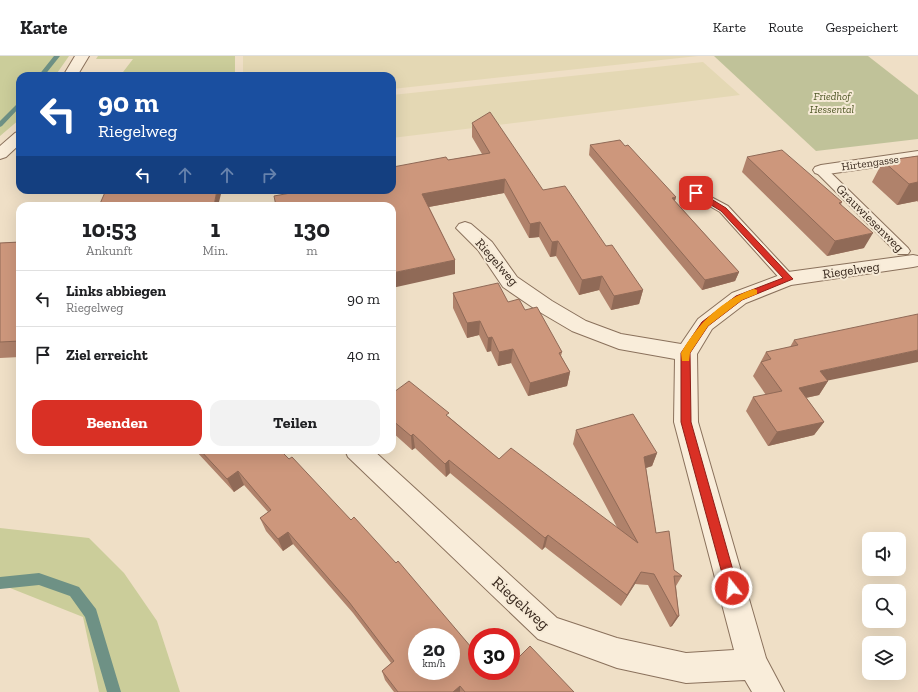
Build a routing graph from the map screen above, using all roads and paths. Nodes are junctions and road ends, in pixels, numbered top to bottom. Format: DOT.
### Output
graph roads {
  1 [pos="82,56"];
  2 [pos="72,72"];
  3 [pos="16,140"];
  4 [pos="0,154"];
  5 [pos="918,156"];
  6 [pos="822,170"];
  7 [pos="696,193"];
  8 [pos="465,228"];
  9 [pos="911,259"];
  10 [pos="788,279"];
  11 [pos="686,353"];
  12 [pos="361,454"];
  13 [pos="753,664"];
  14 [pos="769,692"];
  1 -- 2 [label="street"];
  3 -- 4 [label="street"];
  5 -- 6 [label="street, Hirtengasse"];
  6 -- 9 [label="lane, Grauwiesenweg"];
  7 -- 10 [label="lane"];
  8 -- 11 [label="street, Riegelweg"];
  9 -- 10 [label="street, Riegelweg"];
  10 -- 11 [label="street, Riegelweg"];
  11 -- 13 [label="street"];
  12 -- 13 [label="street, Riegelweg"];
  13 -- 14 [label="street"];
}
